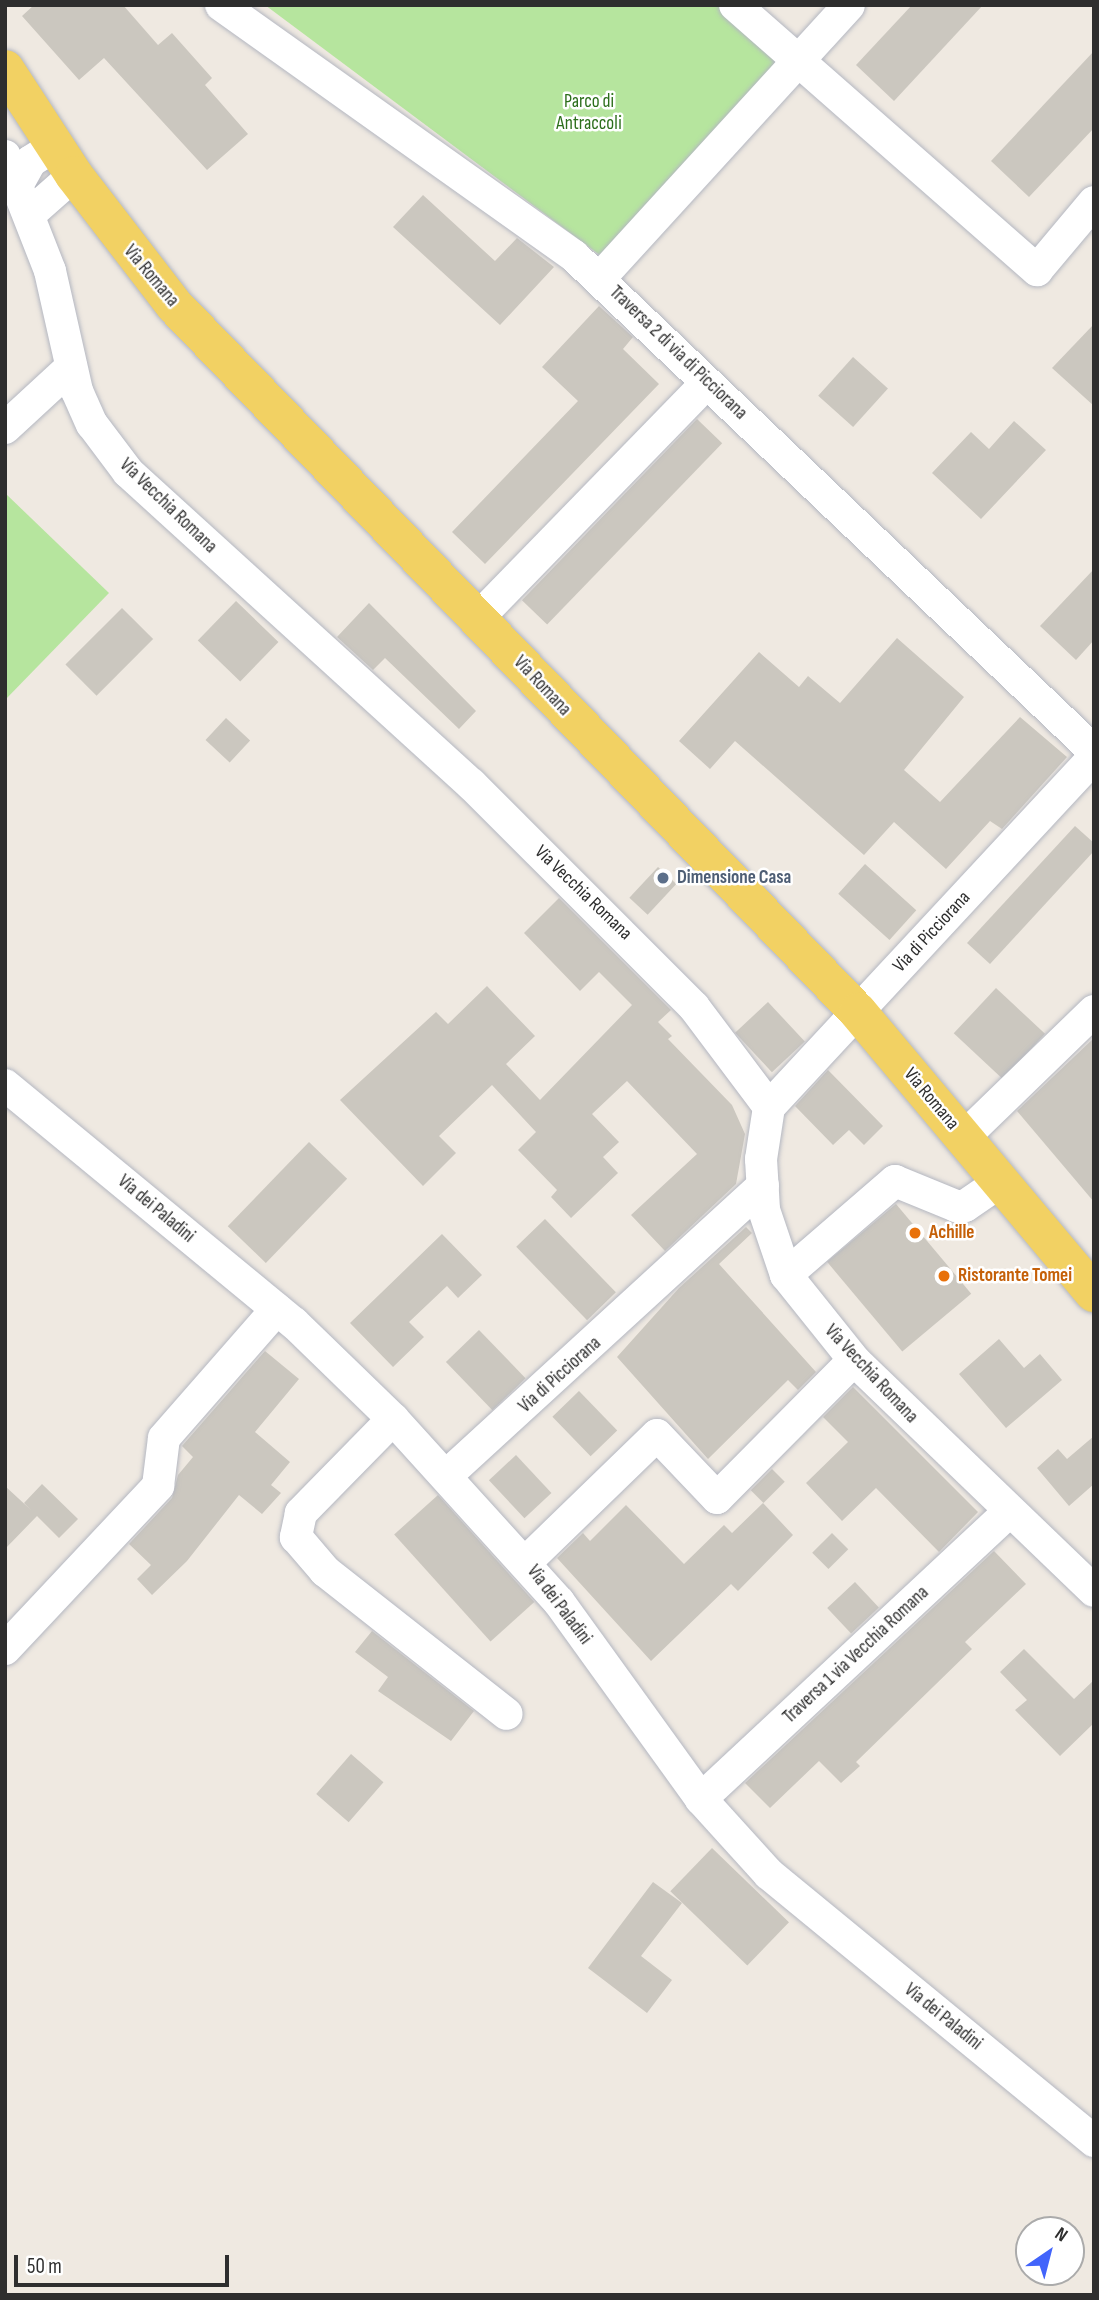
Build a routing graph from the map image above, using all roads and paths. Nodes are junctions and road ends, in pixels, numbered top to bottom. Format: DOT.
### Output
graph roads {
  1 [pos="221,5"];
  2 [pos="735,5"];
  3 [pos="849,5"];
  4 [pos="800,58"];
  5 [pos="5,69"];
  6 [pos="65,161"];
  7 [pos="12,170"];
  8 [pos="1094,202"];
  9 [pos="31,214"];
  10 [pos="600,278"];
  11 [pos="71,367"];
  12 [pos="699,390"];
  13 [pos="5,428"];
  14 [pos="478,618"];
  15 [pos="1094,751"];
  16 [pos="1094,757"];
  17 [pos="1094,1011"];
  18 [pos="859,1012"];
  19 [pos="5,1085"];
  20 [pos="769,1107"];
  21 [pos="964,1137"];
  22 [pos="1000,1182"];
  23 [pos="763,1186"];
  24 [pos="786,1275"];
  25 [pos="1094,1293"];
  26 [pos="276,1309"];
  27 [pos="854,1360"];
  28 [pos="393,1419"];
  29 [pos="446,1476"];
  30 [pos="1010,1511"];
  31 [pos="526,1562"];
  32 [pos="1094,1591"];
  33 [pos="5,1649"];
  34 [pos="507,1714"];
  35 [pos="701,1799"];
  36 [pos="1094,2141"];
  1 -- 10 [label="street, Traversa 2 di via di Picciorana"];
  2 -- 4 [label="street"];
  3 -- 4 [label="street"];
  4 -- 8 [label="street"];
  4 -- 10 [label="street"];
  5 -- 6 [label="main road, Via Romana"];
  6 -- 7 [label="street, Via Vecchia Romana"];
  6 -- 9 [label="street"];
  6 -- 14 [label="main road, Via Romana"];
  7 -- 9 [label="street, Via Vecchia Romana"];
  9 -- 11 [label="street, Via Vecchia Romana"];
  10 -- 15 [label="street, Traversa 2 di via di Picciorana"];
  11 -- 13 [label="street"];
  11 -- 20 [label="street, Via Vecchia Romana"];
  12 -- 14 [label="street"];
  14 -- 18 [label="main road, Via Romana"];
  16 -- 18 [label="street, Via di Picciorana"];
  17 -- 21 [label="street"];
  18 -- 20 [label="street, Via di Picciorana"];
  18 -- 21 [label="main road, Via Romana"];
  19 -- 26 [label="street, Via dei Paladini"];
  20 -- 23 [label="street, Via Vecchia Romana"];
  21 -- 22 [label="main road, Via Romana"];
  22 -- 24 [label="street"];
  22 -- 25 [label="main road, Via Romana"];
  23 -- 24 [label="street, Via Vecchia Romana"];
  23 -- 29 [label="street, Via di Picciorana"];
  24 -- 27 [label="street, Via Vecchia Romana"];
  26 -- 28 [label="street, Via dei Paladini"];
  26 -- 33 [label="street"];
  27 -- 30 [label="street, Via Vecchia Romana"];
  27 -- 31 [label="street"];
  28 -- 29 [label="street, Via dei Paladini"];
  28 -- 34 [label="street"];
  29 -- 31 [label="street, Via dei Paladini"];
  30 -- 32 [label="street, Via Vecchia Romana"];
  30 -- 35 [label="street, Traversa 1 via Vecchia Romana"];
  31 -- 35 [label="street, Via dei Paladini"];
  35 -- 36 [label="street, Via dei Paladini"];
}
